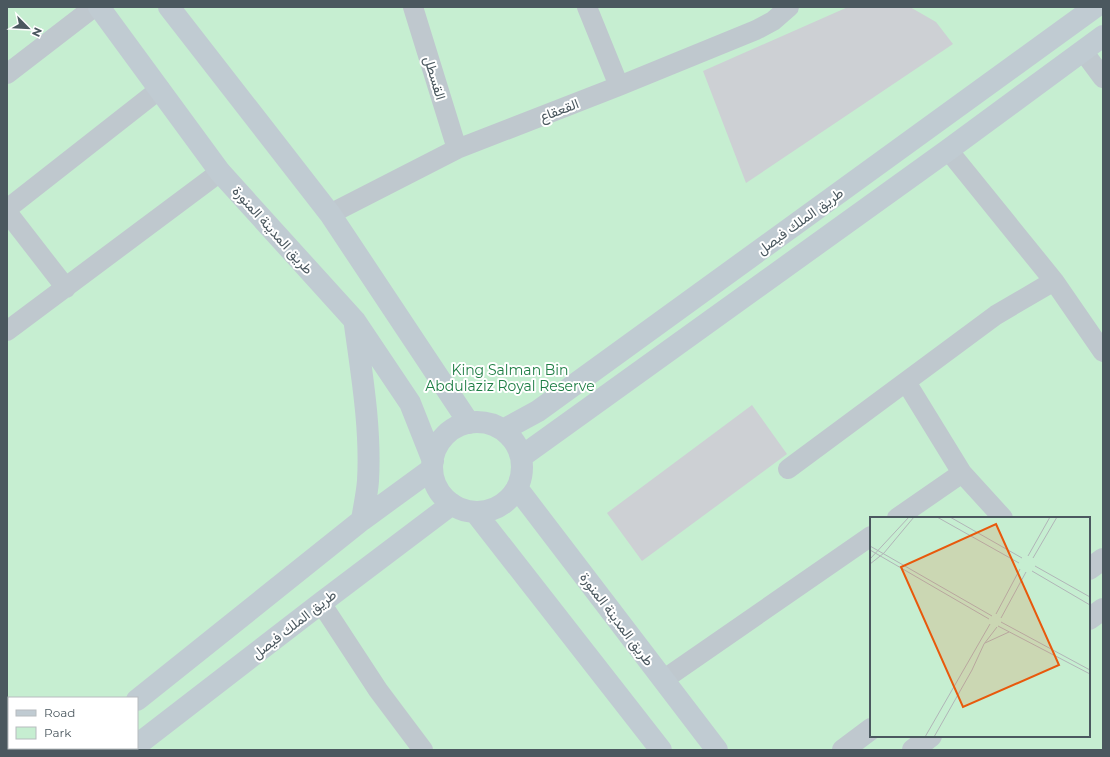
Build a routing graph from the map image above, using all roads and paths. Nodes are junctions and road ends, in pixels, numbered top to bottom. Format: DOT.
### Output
graph roads {
  1 [pos="94,7"];
  2 [pos="100,7"];
  3 [pos="169,7"];
  4 [pos="413,7"];
  5 [pos="587,7"];
  6 [pos="789,7"];
  7 [pos="1095,7"];
  8 [pos="771,14"];
  9 [pos="1103,36"];
  10 [pos="1083,51"];
  11 [pos="7,74"];
  12 [pos="1103,78"];
  13 [pos="619,86"];
  14 [pos="160,89"];
  15 [pos="457,149"];
  16 [pos="948,150"];
  17 [pos="220,172"];
  18 [pos="7,209"];
  19 [pos="7,212"];
  20 [pos="330,214"];
  21 [pos="1054,281"];
  22 [pos="66,288"];
  23 [pos="355,322"];
  24 [pos="7,331"];
  25 [pos="1103,352"];
  26 [pos="906,382"];
  27 [pos="469,423"];
  28 [pos="503,430"];
  29 [pos="521,457"];
  30 [pos="432,465"];
  31 [pos="788,469"];
  32 [pos="962,473"];
  33 [pos="517,488"];
  34 [pos="452,504"];
  35 [pos="475,512"];
  36 [pos="898,517"];
  37 [pos="1002,517"];
  38 [pos="362,520"];
  39 [pos="870,537"];
  40 [pos="1103,559"];
  41 [pos="1090,568"];
  42 [pos="321,603"];
  43 [pos="1103,609"];
  44 [pos="1090,618"];
  45 [pos="664,680"];
  46 [pos="138,699"];
  47 [pos="870,730"];
  48 [pos="138,744"];
  49 [pos="418,748"];
  50 [pos="661,750"];
  51 [pos="717,750"];
  52 [pos="843,750"];
  1 -- 11 [label="street"];
  2 -- 14 [label="main road, طريق المدينة المنورة"];
  3 -- 20 [label="main road"];
  4 -- 15 [label="street, القسطل"];
  5 -- 13 [label="street"];
  6 -- 8 [label="street, القعقاع"];
  7 -- 28 [label="main road, طريق الملك فيصل"];
  8 -- 13 [label="street, القعقاع"];
  9 -- 10 [label="main road, طريق الملك فيصل"];
  10 -- 12 [label="street"];
  10 -- 16 [label="main road, طريق الملك فيصل"];
  13 -- 15 [label="street, القعقاع"];
  14 -- 17 [label="main road, طريق المدينة المنورة"];
  14 -- 18 [label="street"];
  15 -- 20 [label="street, القعقاع"];
  16 -- 21 [label="street"];
  16 -- 29 [label="main road, طريق الملك فيصل"];
  17 -- 22 [label="street"];
  17 -- 23 [label="main road, طريق المدينة المنورة"];
  19 -- 22 [label="street"];
  20 -- 27 [label="main road"];
  21 -- 25 [label="street"];
  21 -- 26 [label="street"];
  22 -- 24 [label="street"];
  23 -- 30 [label="main road, طريق المدينة المنورة"];
  23 -- 38 [label="main road"];
  26 -- 31 [label="street"];
  26 -- 32 [label="street"];
  27 -- 28 [label="main road"];
  27 -- 30 [label="main road"];
  28 -- 29 [label="main road"];
  29 -- 33 [label="main road"];
  30 -- 34 [label="main road"];
  30 -- 38 [label="main road"];
  32 -- 36 [label="street"];
  32 -- 37 [label="street"];
  33 -- 35 [label="main road"];
  33 -- 45 [label="main road, طريق المدينة المنورة"];
  34 -- 35 [label="main road"];
  34 -- 42 [label="main road, طريق الملك فيصل"];
  35 -- 50 [label="main road"];
  38 -- 46 [label="main road"];
  39 -- 45 [label="street"];
  40 -- 41 [label="street"];
  42 -- 48 [label="main road, طريق الملك فيصل"];
  42 -- 49 [label="street"];
  43 -- 44 [label="street"];
  45 -- 51 [label="main road, طريق المدينة المنورة"];
  47 -- 52 [label="street"];
}
